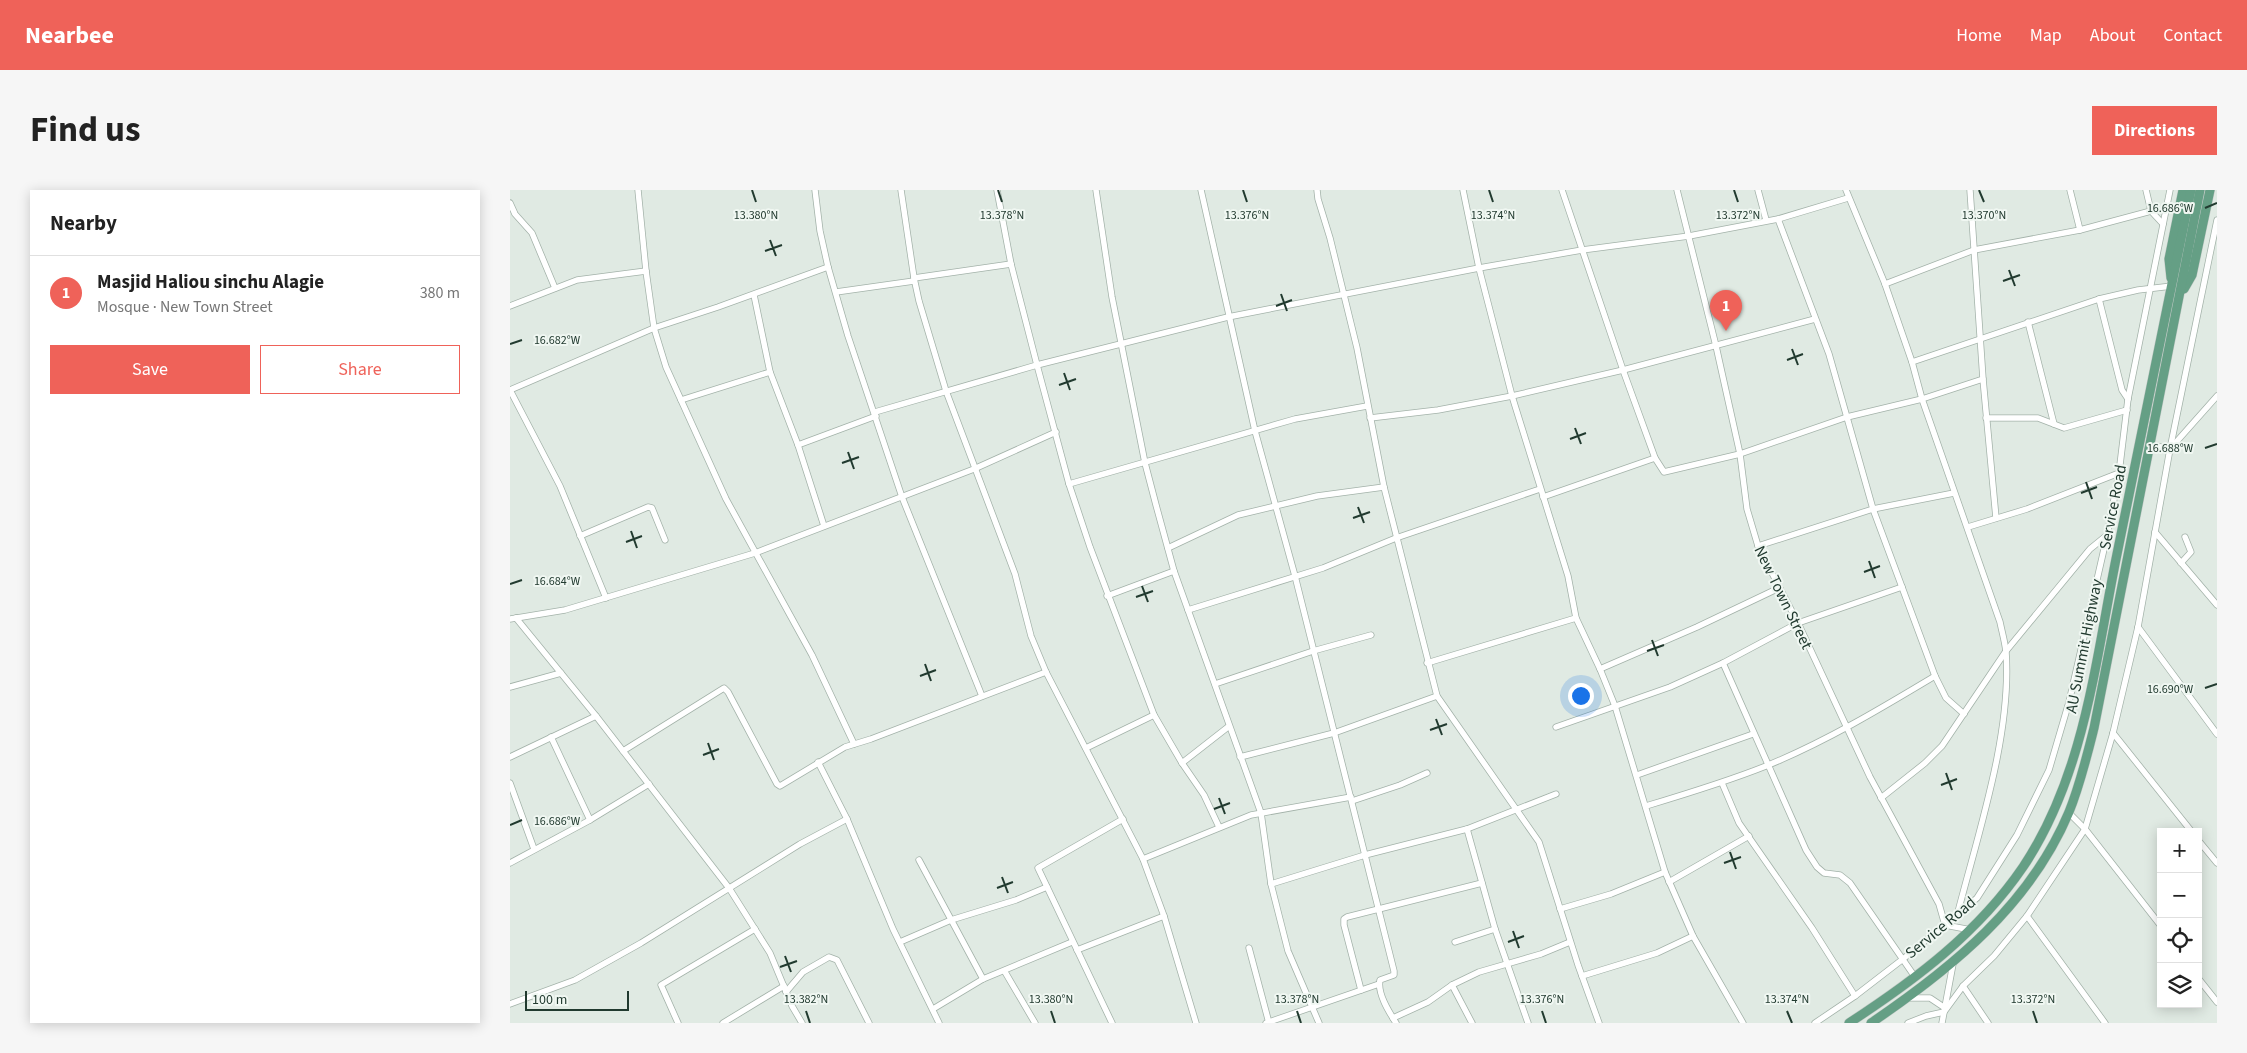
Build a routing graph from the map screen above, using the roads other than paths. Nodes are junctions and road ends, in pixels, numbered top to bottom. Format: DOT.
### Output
graph roads {
  1 [pos="638,190"];
  2 [pos="815,190"];
  3 [pos="901,190"];
  4 [pos="997,190"];
  5 [pos="1096,190"];
  6 [pos="1201,190"];
  7 [pos="1318,190"];
  8 [pos="1463,190"];
  9 [pos="1562,190"];
  10 [pos="1676,190"];
  11 [pos="1758,190"];
  12 [pos="1970,190"];
  13 [pos="2070,190"];
  14 [pos="2146,190"];
  15 [pos="2170,190"];
  16 [pos="2183,190"];
  17 [pos="2191,190"];
  18 [pos="2200,190"];
  19 [pos="2210,190"];
  20 [pos="1848,192"];
  21 [pos="510,203"];
  22 [pos="2151,211"];
  23 [pos="1778,219"];
  24 [pos="1766,220"];
  25 [pos="2217,220"];
  26 [pos="2163,224"];
  27 [pos="2080,230"];
  28 [pos="1689,236"];
  29 [pos="1582,250"];
  30 [pos="1974,250"];
  31 [pos="1012,264"];
  32 [pos="828,267"];
  33 [pos="1480,268"];
  34 [pos="646,272"];
  35 [pos="914,280"];
  36 [pos="2173,282"];
  37 [pos="1885,284"];
  38 [pos="554,288"];
  39 [pos="2151,288"];
  40 [pos="2182,288"];
  41 [pos="836,292"];
  42 [pos="1344,293"];
  43 [pos="754,295"];
  44 [pos="2099,299"];
  45 [pos="510,306"];
  46 [pos="1228,317"];
  47 [pos="1815,319"];
  48 [pos="2028,322"];
  49 [pos="654,328"];
  50 [pos="1981,337"];
  51 [pos="1122,344"];
  52 [pos="1716,346"];
  53 [pos="1912,362"];
  54 [pos="1037,365"];
  55 [pos="1623,370"];
  56 [pos="770,372"];
  57 [pos="1983,379"];
  58 [pos="510,390"];
  59 [pos="946,391"];
  60 [pos="1512,396"];
  61 [pos="2217,396"];
  62 [pos="1922,399"];
  63 [pos="2128,399"];
  64 [pos="681,400"];
  65 [pos="1367,406"];
  66 [pos="2127,410"];
  67 [pos="875,414"];
  68 [pos="1848,417"];
  69 [pos="1370,418"];
  70 [pos="1986,418"];
  71 [pos="2054,424"];
  72 [pos="1255,431"];
  73 [pos="1056,432"];
  74 [pos="798,445"];
  75 [pos="2151,445"];
  76 [pos="2170,448"];
  77 [pos="1740,454"];
  78 [pos="1655,458"];
  79 [pos="1145,463"];
  80 [pos="974,469"];
  81 [pos="2119,473"];
  82 [pos="1069,484"];
  83 [pos="1384,487"];
  84 [pos="1540,489"];
  85 [pos="1954,493"];
  86 [pos="1543,496"];
  87 [pos="902,498"];
  88 [pos="1277,505"];
  89 [pos="1873,509"];
  90 [pos="1996,518"];
  91 [pos="824,526"];
  92 [pos="1968,527"];
  93 [pos="2155,532"];
  94 [pos="580,536"];
  95 [pos="2107,536"];
  96 [pos="2185,537"];
  97 [pos="1396,538"];
  98 [pos="665,540"];
  99 [pos="1758,546"];
  100 [pos="1168,548"];
  101 [pos="755,554"];
  102 [pos="2182,563"];
  103 [pos="1174,571"];
  104 [pos="1296,576"];
  105 [pos="1902,587"];
  106 [pos="1779,588"];
  107 [pos="2217,593"];
  108 [pos="1107,596"];
  109 [pos="2211,596"];
  110 [pos="606,598"];
  111 [pos="2217,605"];
  112 [pos="1188,610"];
  113 [pos="1576,618"];
  114 [pos="513,619"];
  115 [pos="1798,623"];
  116 [pos="2138,627"];
  117 [pos="1371,635"];
  118 [pos="1313,651"];
  119 [pos="2006,651"];
  120 [pos="1427,663"];
  121 [pos="1722,663"];
  122 [pos="1600,668"];
  123 [pos="1046,672"];
  124 [pos="561,673"];
  125 [pos="1935,676"];
  126 [pos="1215,684"];
  127 [pos="510,687"];
  128 [pos="982,696"];
  129 [pos="1437,696"];
  130 [pos="1615,706"];
  131 [pos="1964,714"];
  132 [pos="1154,715"];
  133 [pos="596,716"];
  134 [pos="1228,727"];
  135 [pos="1556,727"];
  136 [pos="1846,728"];
  137 [pos="2216,732"];
  138 [pos="1334,733"];
  139 [pos="2112,733"];
  140 [pos="1753,734"];
  141 [pos="551,737"];
  142 [pos="854,744"];
  143 [pos="1086,748"];
  144 [pos="623,751"];
  145 [pos="510,757"];
  146 [pos="1240,757"];
  147 [pos="818,762"];
  148 [pos="1182,763"];
  149 [pos="1767,765"];
  150 [pos="1427,773"];
  151 [pos="1637,775"];
  152 [pos="510,783"];
  153 [pos="1722,783"];
  154 [pos="649,784"];
  155 [pos="1556,794"];
  156 [pos="1881,798"];
  157 [pos="1351,799"];
  158 [pos="1646,806"];
  159 [pos="1517,810"];
  160 [pos="2068,812"];
  161 [pos="1261,814"];
  162 [pos="1123,819"];
  163 [pos="590,820"];
  164 [pos="847,820"];
  165 [pos="1219,827"];
  166 [pos="2085,828"];
  167 [pos="2189,828"];
  168 [pos="1468,829"];
  169 [pos="1749,836"];
  170 [pos="2202,845"];
  171 [pos="534,849"];
  172 [pos="1365,855"];
  173 [pos="1143,859"];
  174 [pos="919,860"];
  175 [pos="510,863"];
  176 [pos="2217,863"];
  177 [pos="1665,872"];
  178 [pos="1669,882"];
  179 [pos="1482,883"];
  180 [pos="1271,884"];
  181 [pos="1047,886"];
  182 [pos="729,888"];
  183 [pos="1379,908"];
  184 [pos="1560,909"];
  185 [pos="1958,912"];
  186 [pos="1164,916"];
  187 [pos="2027,916"];
  188 [pos="951,920"];
  189 [pos="2157,921"];
  190 [pos="1945,925"];
  191 [pos="755,928"];
  192 [pos="1495,929"];
  193 [pos="1971,930"];
  194 [pos="1693,936"];
  195 [pos="900,942"];
  196 [pos="1072,942"];
  197 [pos="1455,942"];
  198 [pos="1570,942"];
  199 [pos="1249,948"];
  200 [pos="1077,950"];
  201 [pos="1903,959"];
  202 [pos="1507,963"];
  203 [pos="1953,964"];
  204 [pos="1005,972"];
  205 [pos="1582,976"];
  206 [pos="1915,977"];
  207 [pos="983,979"];
  208 [pos="2202,983"];
  209 [pos="1379,984"];
  210 [pos="1452,985"];
  211 [pos="1963,986"];
  212 [pos="785,989"];
  213 [pos="1361,990"];
  214 [pos="1855,996"];
  215 [pos="1907,998"];
  216 [pos="2217,1002"];
  217 [pos="510,1004"];
  218 [pos="1312,1008"];
  219 [pos="933,1009"];
  220 [pos="1944,1010"];
  221 [pos="1394,1020"];
  222 [pos="937,1022"];
  223 [pos="678,1023"];
  224 [pos="723,1023"];
  225 [pos="802,1023"];
  226 [pos="869,1023"];
  227 [pos="1034,1023"];
  228 [pos="1112,1023"];
  229 [pos="1196,1023"];
  230 [pos="1268,1023"];
  231 [pos="1320,1023"];
  232 [pos="1472,1023"];
  233 [pos="1528,1023"];
  234 [pos="1599,1023"];
  235 [pos="1743,1023"];
  236 [pos="1815,1023"];
  237 [pos="1849,1023"];
  238 [pos="1871,1023"];
  239 [pos="1908,1023"];
  240 [pos="1942,1023"];
  241 [pos="1988,1023"];
  242 [pos="2104,1023"];
  1 -- 34 [label="street"];
  2 -- 32 [label="street"];
  3 -- 35 [label="street"];
  4 -- 31 [label="street"];
  5 -- 51 [label="street"];
  6 -- 46 [label="street"];
  7 -- 42 [label="street"];
  8 -- 33 [label="street"];
  9 -- 29 [label="street"];
  10 -- 28 [label="street, New Town Street"];
  11 -- 24 [label="street"];
  12 -- 30 [label="street"];
  13 -- 27 [label="street"];
  14 -- 22 [label="street"];
  15 -- 26 [label="street, Service Road"];
  16 -- 36 [label="main road"];
  17 -- 36 [label="main road, AU Summit Highway"];
  18 -- 40 [label="main road, AU Summit Highway"];
  19 -- 40 [label="main road"];
  20 -- 23 [label="street"];
  20 -- 37 [label="street"];
  21 -- 38 [label="street"];
  22 -- 26 [label="street"];
  22 -- 27 [label="street"];
  23 -- 24 [label="street"];
  23 -- 47 [label="street"];
  24 -- 28 [label="street"];
  25 -- 76 [label="street"];
  26 -- 39 [label="street, Service Road"];
  27 -- 30 [label="street"];
  28 -- 29 [label="street"];
  28 -- 52 [label="street, New Town Street"];
  29 -- 33 [label="street"];
  29 -- 55 [label="street"];
  30 -- 37 [label="street"];
  30 -- 50 [label="street"];
  31 -- 35 [label="street"];
  31 -- 54 [label="street"];
  32 -- 41 [label="street"];
  32 -- 43 [label="street"];
  33 -- 42 [label="street"];
  33 -- 60 [label="street"];
  34 -- 38 [label="street"];
  34 -- 49 [label="street"];
  35 -- 41 [label="street"];
  35 -- 59 [label="street"];
  36 -- 39 [label="street"];
  36 -- 193 [label="main road, AU Summit Highway"];
  37 -- 53 [label="street"];
  38 -- 45 [label="street"];
  39 -- 44 [label="street"];
  39 -- 63 [label="street, Service Road"];
  40 -- 75 [label="main road, AU Summit Highway"];
  41 -- 67 [label="street"];
  42 -- 46 [label="street"];
  42 -- 65 [label="street"];
  43 -- 49 [label="street"];
  43 -- 56 [label="street"];
  44 -- 48 [label="street"];
  44 -- 63 [label="street"];
  46 -- 51 [label="street"];
  46 -- 72 [label="street"];
  47 -- 52 [label="street"];
  47 -- 68 [label="street"];
  48 -- 50 [label="street"];
  48 -- 71 [label="street"];
  49 -- 58 [label="street"];
  49 -- 64 [label="street"];
  50 -- 53 [label="street"];
  50 -- 57 [label="street"];
  51 -- 54 [label="street"];
  51 -- 79 [label="street"];
  52 -- 55 [label="street"];
  52 -- 77 [label="street, New Town Street"];
  53 -- 62 [label="street"];
  54 -- 59 [label="street"];
  54 -- 73 [label="street"];
  55 -- 60 [label="street"];
  55 -- 78 [label="street"];
  56 -- 64 [label="street"];
  56 -- 74 [label="street"];
  57 -- 62 [label="street"];
  57 -- 70 [label="street"];
  58 -- 94 [label="street"];
  59 -- 67 [label="street"];
  59 -- 80 [label="street"];
  60 -- 69 [label="street"];
  60 -- 84 [label="street"];
  61 -- 76 [label="street"];
  62 -- 68 [label="street"];
  62 -- 85 [label="street"];
  63 -- 66 [label="street, Service Road"];
  64 -- 101 [label="street"];
  65 -- 69 [label="street"];
  65 -- 72 [label="street"];
  66 -- 71 [label="street"];
  66 -- 81 [label="street, Service Road"];
  67 -- 74 [label="street"];
  67 -- 87 [label="street"];
  68 -- 77 [label="street"];
  68 -- 89 [label="street"];
  69 -- 83 [label="street"];
  70 -- 71 [label="street"];
  70 -- 90 [label="street"];
  72 -- 79 [label="street"];
  72 -- 88 [label="street"];
  73 -- 80 [label="street"];
  73 -- 82 [label="street"];
  74 -- 91 [label="street"];
  75 -- 76 [label="street"];
  75 -- 160 [label="main road, AU Summit Highway"];
  76 -- 93 [label="street"];
  77 -- 78 [label="street"];
  77 -- 99 [label="street, New Town Street"];
  78 -- 86 [label="street"];
  79 -- 82 [label="street"];
  79 -- 100 [label="street"];
  80 -- 87 [label="street"];
  80 -- 123 [label="street"];
  81 -- 90 [label="street"];
  81 -- 95 [label="street, Service Road"];
  82 -- 108 [label="street"];
  83 -- 88 [label="street"];
  83 -- 97 [label="street"];
  84 -- 86 [label="street"];
  84 -- 97 [label="street"];
  85 -- 89 [label="street"];
  85 -- 92 [label="street"];
  86 -- 113 [label="street"];
  87 -- 91 [label="street"];
  87 -- 128 [label="street"];
  88 -- 100 [label="street"];
  88 -- 104 [label="street"];
  89 -- 99 [label="street"];
  89 -- 105 [label="street"];
  90 -- 92 [label="street"];
  91 -- 101 [label="street"];
  92 -- 119 [label="street"];
  93 -- 102 [label="street"];
  93 -- 116 [label="street"];
  94 -- 98 [label="street"];
  94 -- 110 [label="street"];
  95 -- 119 [label="street"];
  95 -- 185 [label="street, Service Road"];
  96 -- 102 [label="street"];
  97 -- 104 [label="street"];
  97 -- 120 [label="street"];
  99 -- 106 [label="street, New Town Street"];
  100 -- 103 [label="street"];
  101 -- 110 [label="street"];
  101 -- 142 [label="street"];
  102 -- 109 [label="street"];
  103 -- 108 [label="street"];
  103 -- 112 [label="street"];
  104 -- 112 [label="street"];
  104 -- 118 [label="street"];
  105 -- 115 [label="street"];
  105 -- 125 [label="street"];
  106 -- 115 [label="street, New Town Street"];
  106 -- 122 [label="street"];
  107 -- 109 [label="street"];
  108 -- 132 [label="street"];
  109 -- 111 [label="street"];
  110 -- 114 [label="street"];
  112 -- 126 [label="street"];
  113 -- 120 [label="street"];
  113 -- 122 [label="street"];
  114 -- 124 [label="street"];
  115 -- 121 [label="street"];
  115 -- 136 [label="street, New Town Street"];
  116 -- 137 [label="street"];
  116 -- 139 [label="street"];
  117 -- 118 [label="street"];
  118 -- 126 [label="street"];
  118 -- 138 [label="street"];
  119 -- 131 [label="street"];
  119 -- 185 [label="street"];
  120 -- 129 [label="street"];
  121 -- 130 [label="street"];
  121 -- 140 [label="street"];
  122 -- 130 [label="street"];
  123 -- 128 [label="street"];
  123 -- 143 [label="street"];
  124 -- 127 [label="street"];
  124 -- 133 [label="street"];
  125 -- 131 [label="street"];
  125 -- 136 [label="street"];
  126 -- 134 [label="street"];
  128 -- 142 [label="street"];
  129 -- 138 [label="street"];
  129 -- 159 [label="street"];
  130 -- 135 [label="street"];
  130 -- 151 [label="street"];
  131 -- 156 [label="street"];
  132 -- 143 [label="street"];
  132 -- 148 [label="street"];
  133 -- 141 [label="street"];
  133 -- 144 [label="street"];
  134 -- 146 [label="street"];
  134 -- 148 [label="street"];
  136 -- 149 [label="street"];
  136 -- 156 [label="street, New Town Street"];
  138 -- 146 [label="street"];
  138 -- 157 [label="street"];
  139 -- 166 [label="street"];
  139 -- 167 [label="street"];
  140 -- 149 [label="street"];
  140 -- 151 [label="street"];
  141 -- 145 [label="street"];
  141 -- 163 [label="street"];
  142 -- 147 [label="street"];
  143 -- 162 [label="street"];
  144 -- 147 [label="street"];
  144 -- 154 [label="street"];
  146 -- 161 [label="street"];
  147 -- 164 [label="street"];
  148 -- 165 [label="street"];
  149 -- 153 [label="street"];
  149 -- 201 [label="street"];
  150 -- 157 [label="street"];
  151 -- 158 [label="street"];
  152 -- 171 [label="street"];
  153 -- 158 [label="street"];
  153 -- 169 [label="street"];
  154 -- 163 [label="street"];
  154 -- 182 [label="street"];
  155 -- 159 [label="street"];
  156 -- 190 [label="street, New Town Street"];
  157 -- 161 [label="street"];
  157 -- 172 [label="street"];
  158 -- 177 [label="street"];
  159 -- 168 [label="street"];
  159 -- 184 [label="street"];
  160 -- 166 [label="street"];
  160 -- 203 [label="main road, AU Summit Highway"];
  161 -- 165 [label="street"];
  161 -- 180 [label="street"];
  162 -- 173 [label="street"];
  162 -- 181 [label="street"];
  163 -- 171 [label="street"];
  164 -- 182 [label="street"];
  164 -- 195 [label="street"];
  165 -- 173 [label="street"];
  166 -- 187 [label="street"];
  166 -- 189 [label="street"];
  168 -- 172 [label="street"];
  168 -- 179 [label="street"];
  169 -- 178 [label="street"];
  169 -- 214 [label="street"];
  170 -- 176 [label="street"];
  171 -- 175 [label="street"];
  172 -- 180 [label="street"];
  172 -- 183 [label="street"];
  173 -- 186 [label="street"];
  174 -- 188 [label="street"];
  177 -- 178 [label="street"];
  177 -- 184 [label="street"];
  178 -- 194 [label="street"];
  179 -- 183 [label="street"];
  179 -- 192 [label="street"];
  180 -- 218 [label="street"];
  181 -- 188 [label="street"];
  181 -- 196 [label="street"];
  182 -- 191 [label="street"];
  182 -- 217 [label="street"];
  183 -- 209 [label="street"];
  183 -- 213 [label="street"];
  184 -- 198 [label="street"];
  185 -- 190 [label="street, Service Road"];
  186 -- 200 [label="street"];
  186 -- 229 [label="street"];
  187 -- 211 [label="street"];
  187 -- 242 [label="street"];
  188 -- 195 [label="street"];
  188 -- 207 [label="street"];
  190 -- 193 [label="street"];
  190 -- 201 [label="street, Service Road"];
  191 -- 212 [label="street"];
  191 -- 223 [label="street"];
  192 -- 197 [label="street"];
  192 -- 202 [label="street"];
  193 -- 206 [label="main road, AU Summit Highway"];
  194 -- 205 [label="street"];
  194 -- 235 [label="street"];
  195 -- 219 [label="street"];
  196 -- 200 [label="street"];
  196 -- 204 [label="street"];
  198 -- 202 [label="street"];
  198 -- 205 [label="street"];
  199 -- 230 [label="street"];
  200 -- 228 [label="street"];
  201 -- 206 [label="street"];
  201 -- 214 [label="street, Service Road"];
  202 -- 210 [label="street"];
  202 -- 233 [label="street"];
  203 -- 215 [label="main road, AU Summit Highway"];
  203 -- 220 [label="street"];
  204 -- 207 [label="street"];
  204 -- 227 [label="street"];
  205 -- 234 [label="street"];
  206 -- 237 [label="main road, AU Summit Highway"];
  207 -- 219 [label="street"];
  208 -- 216 [label="street"];
  209 -- 213 [label="street"];
  209 -- 221 [label="street"];
  210 -- 221 [label="street"];
  210 -- 232 [label="street"];
  211 -- 220 [label="street"];
  211 -- 241 [label="street"];
  212 -- 224 [label="street"];
  212 -- 225 [label="street"];
  212 -- 226 [label="street"];
  213 -- 218 [label="street"];
  214 -- 236 [label="street, Service Road"];
  215 -- 220 [label="street"];
  215 -- 238 [label="main road, AU Summit Highway"];
  218 -- 230 [label="street"];
  218 -- 231 [label="street"];
  219 -- 222 [label="street"];
  220 -- 239 [label="street"];
  220 -- 240 [label="street"];
}
